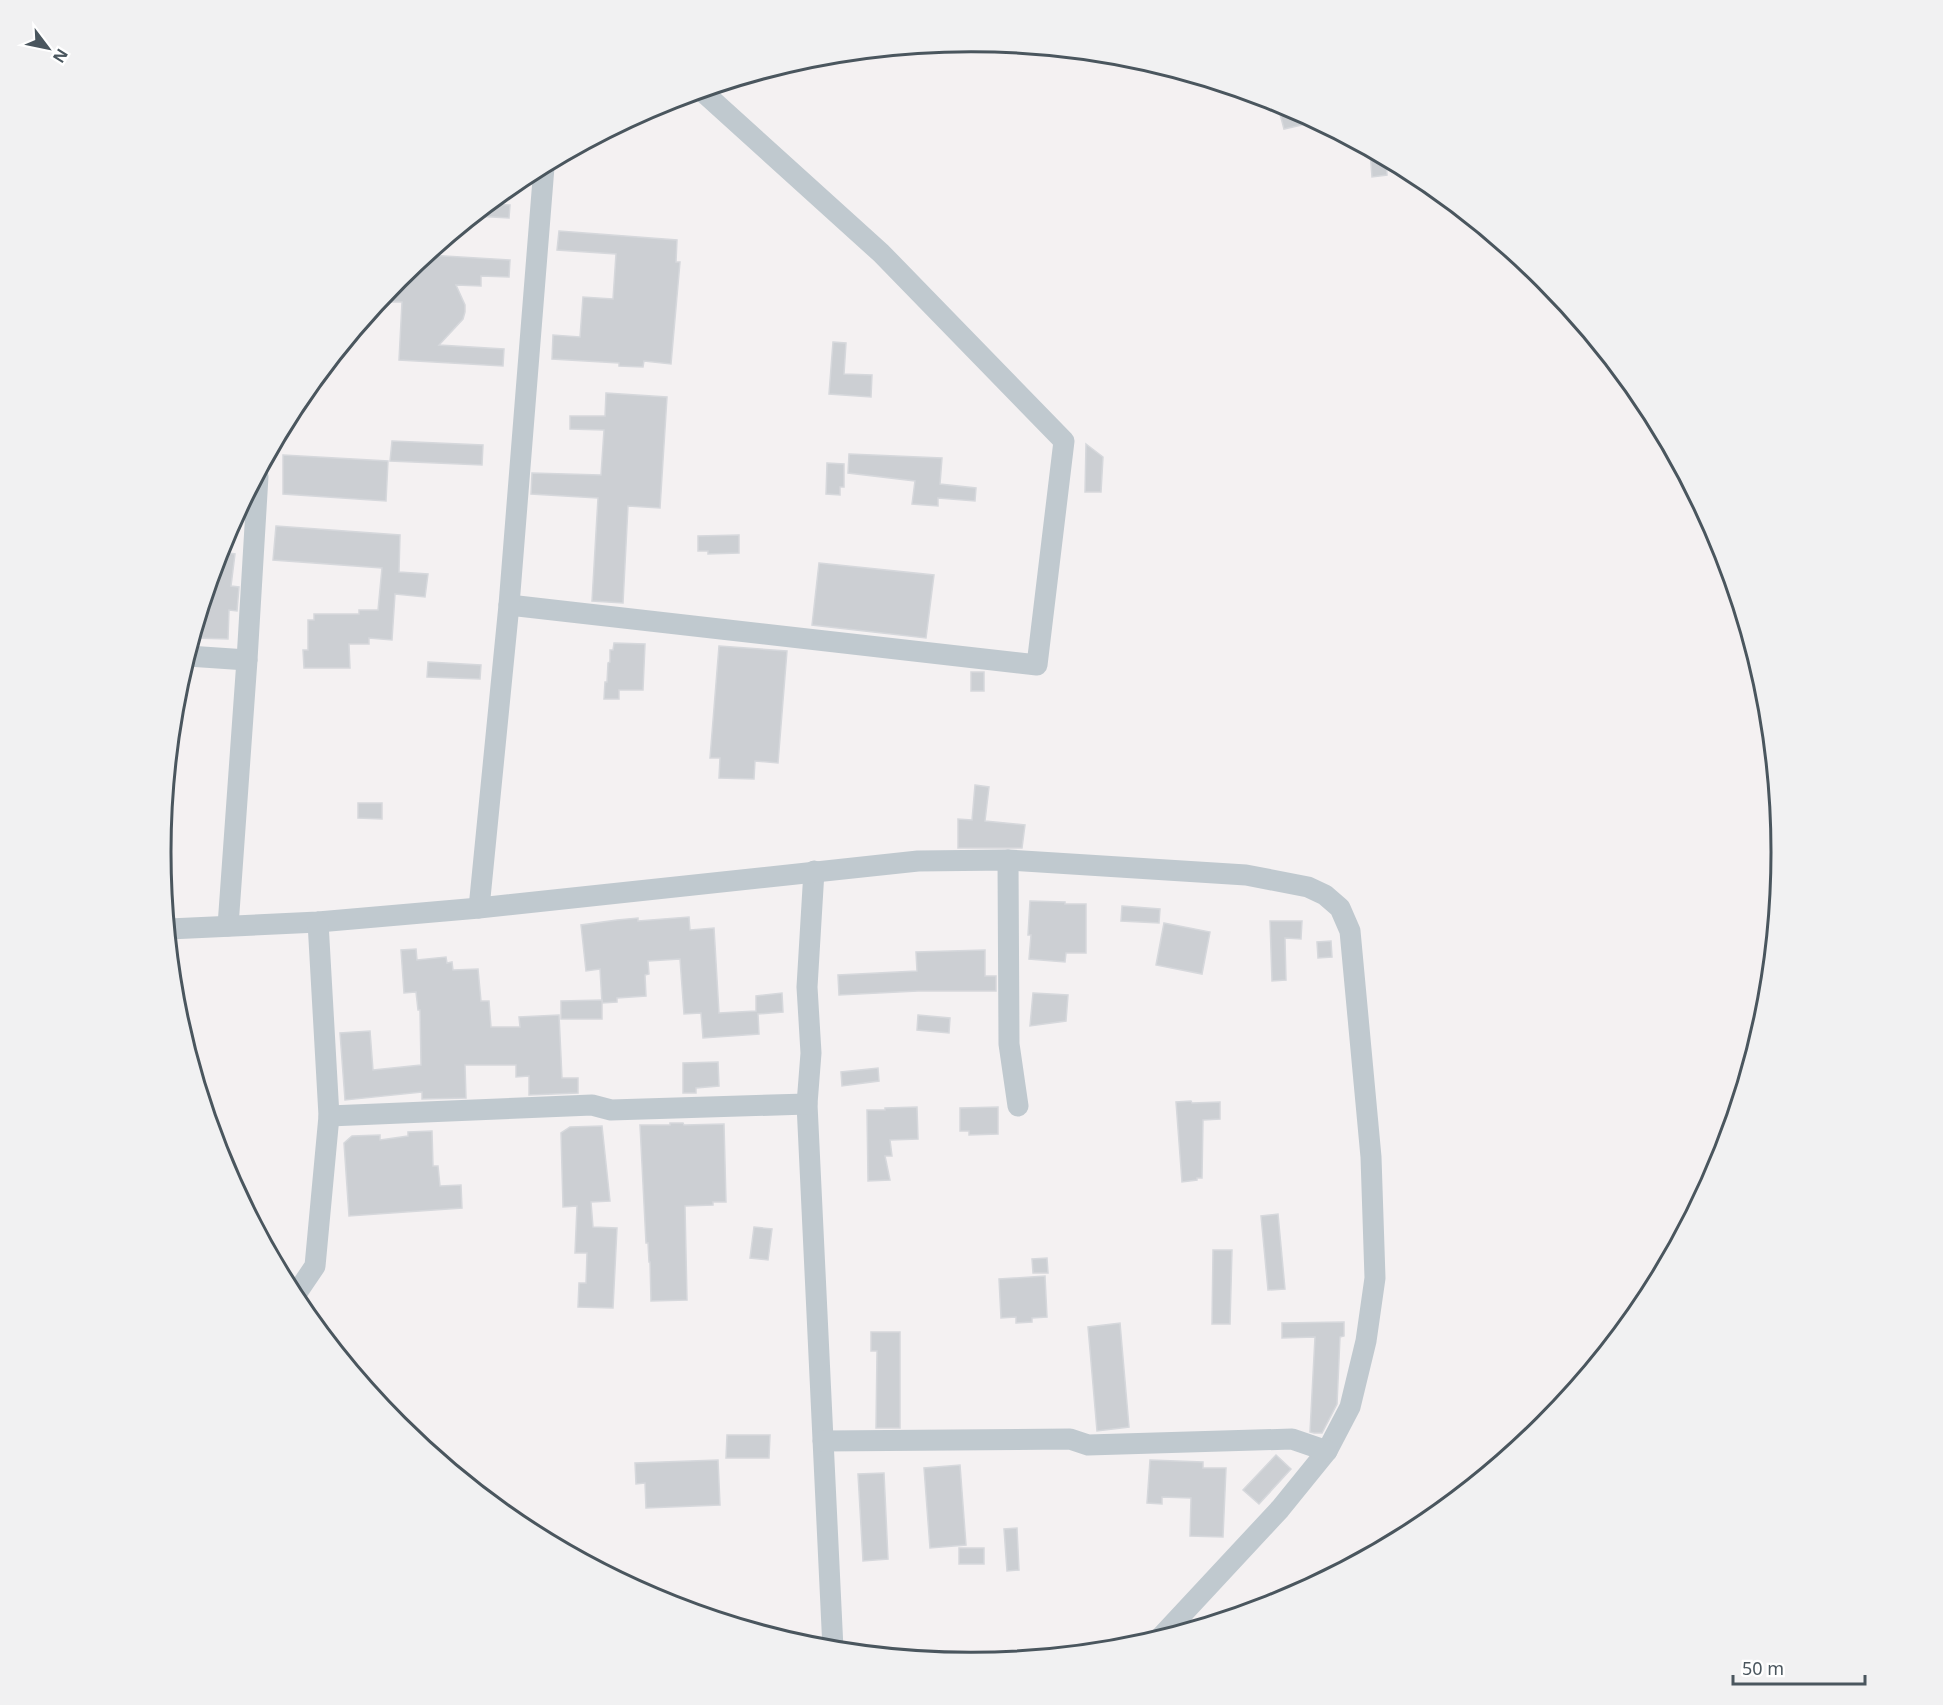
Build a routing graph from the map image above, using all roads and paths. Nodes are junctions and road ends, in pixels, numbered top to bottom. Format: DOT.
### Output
graph roads {
  1 [pos="709,97"];
  2 [pos="543,177"];
  3 [pos="257,493"];
  4 [pos="509,605"];
  5 [pos="196,657"];
  6 [pos="247,660"];
  7 [pos="1008,860"];
  8 [pos="814,871"];
  9 [pos="478,908"];
  10 [pos="318,922"];
  11 [pos="228,926"];
  12 [pos="175,929"];
  13 [pos="807,1104"];
  14 [pos="1018,1106"];
  15 [pos="329,1116"];
  16 [pos="300,1288"];
  17 [pos="823,1441"];
  18 [pos="1327,1451"];
  19 [pos="1170,1627"];
  20 [pos="833,1640"];
  1 -- 4 [label="street"];
  2 -- 4 [label="street"];
  3 -- 6 [label="street"];
  4 -- 9 [label="street"];
  5 -- 6 [label="street"];
  6 -- 11 [label="street"];
  7 -- 8 [label="street"];
  7 -- 14 [label="street"];
  7 -- 18 [label="street"];
  8 -- 9 [label="street"];
  8 -- 13 [label="street"];
  9 -- 10 [label="street"];
  10 -- 11 [label="street"];
  10 -- 15 [label="street"];
  11 -- 12 [label="street"];
  13 -- 15 [label="street"];
  13 -- 17 [label="street"];
  15 -- 16 [label="street"];
  17 -- 18 [label="street"];
  17 -- 20 [label="street"];
  18 -- 19 [label="street"];
}
